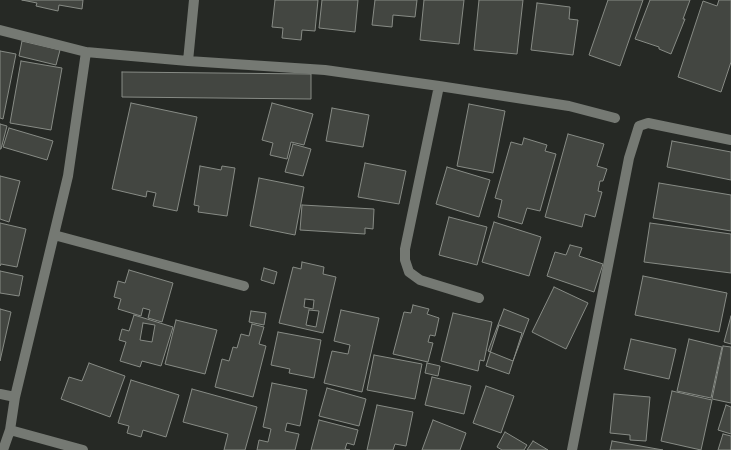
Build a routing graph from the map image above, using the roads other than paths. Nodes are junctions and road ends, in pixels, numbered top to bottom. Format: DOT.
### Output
graph roads {
  1 [pos="194,0"];
  2 [pos="0,30"];
  3 [pos="86,52"];
  4 [pos="188,61"];
  5 [pos="440,86"];
  6 [pos="615,118"];
  7 [pos="731,140"];
  8 [pos="54,235"];
  9 [pos="244,286"];
  10 [pos="479,298"];
  11 [pos="0,394"];
  12 [pos="15,398"];
  13 [pos="10,430"];
  14 [pos="3,450"];
  15 [pos="83,450"];
  16 [pos="572,450"];
  1 -- 4 [label="street"];
  2 -- 3 [label="street"];
  3 -- 4 [label="street"];
  3 -- 8 [label="street"];
  4 -- 5 [label="street"];
  5 -- 6 [label="street"];
  5 -- 10 [label="street"];
  7 -- 16 [label="street"];
  8 -- 9 [label="street"];
  8 -- 12 [label="street"];
  11 -- 12 [label="street"];
  12 -- 13 [label="street"];
  13 -- 14 [label="street"];
  13 -- 15 [label="street"];
}
